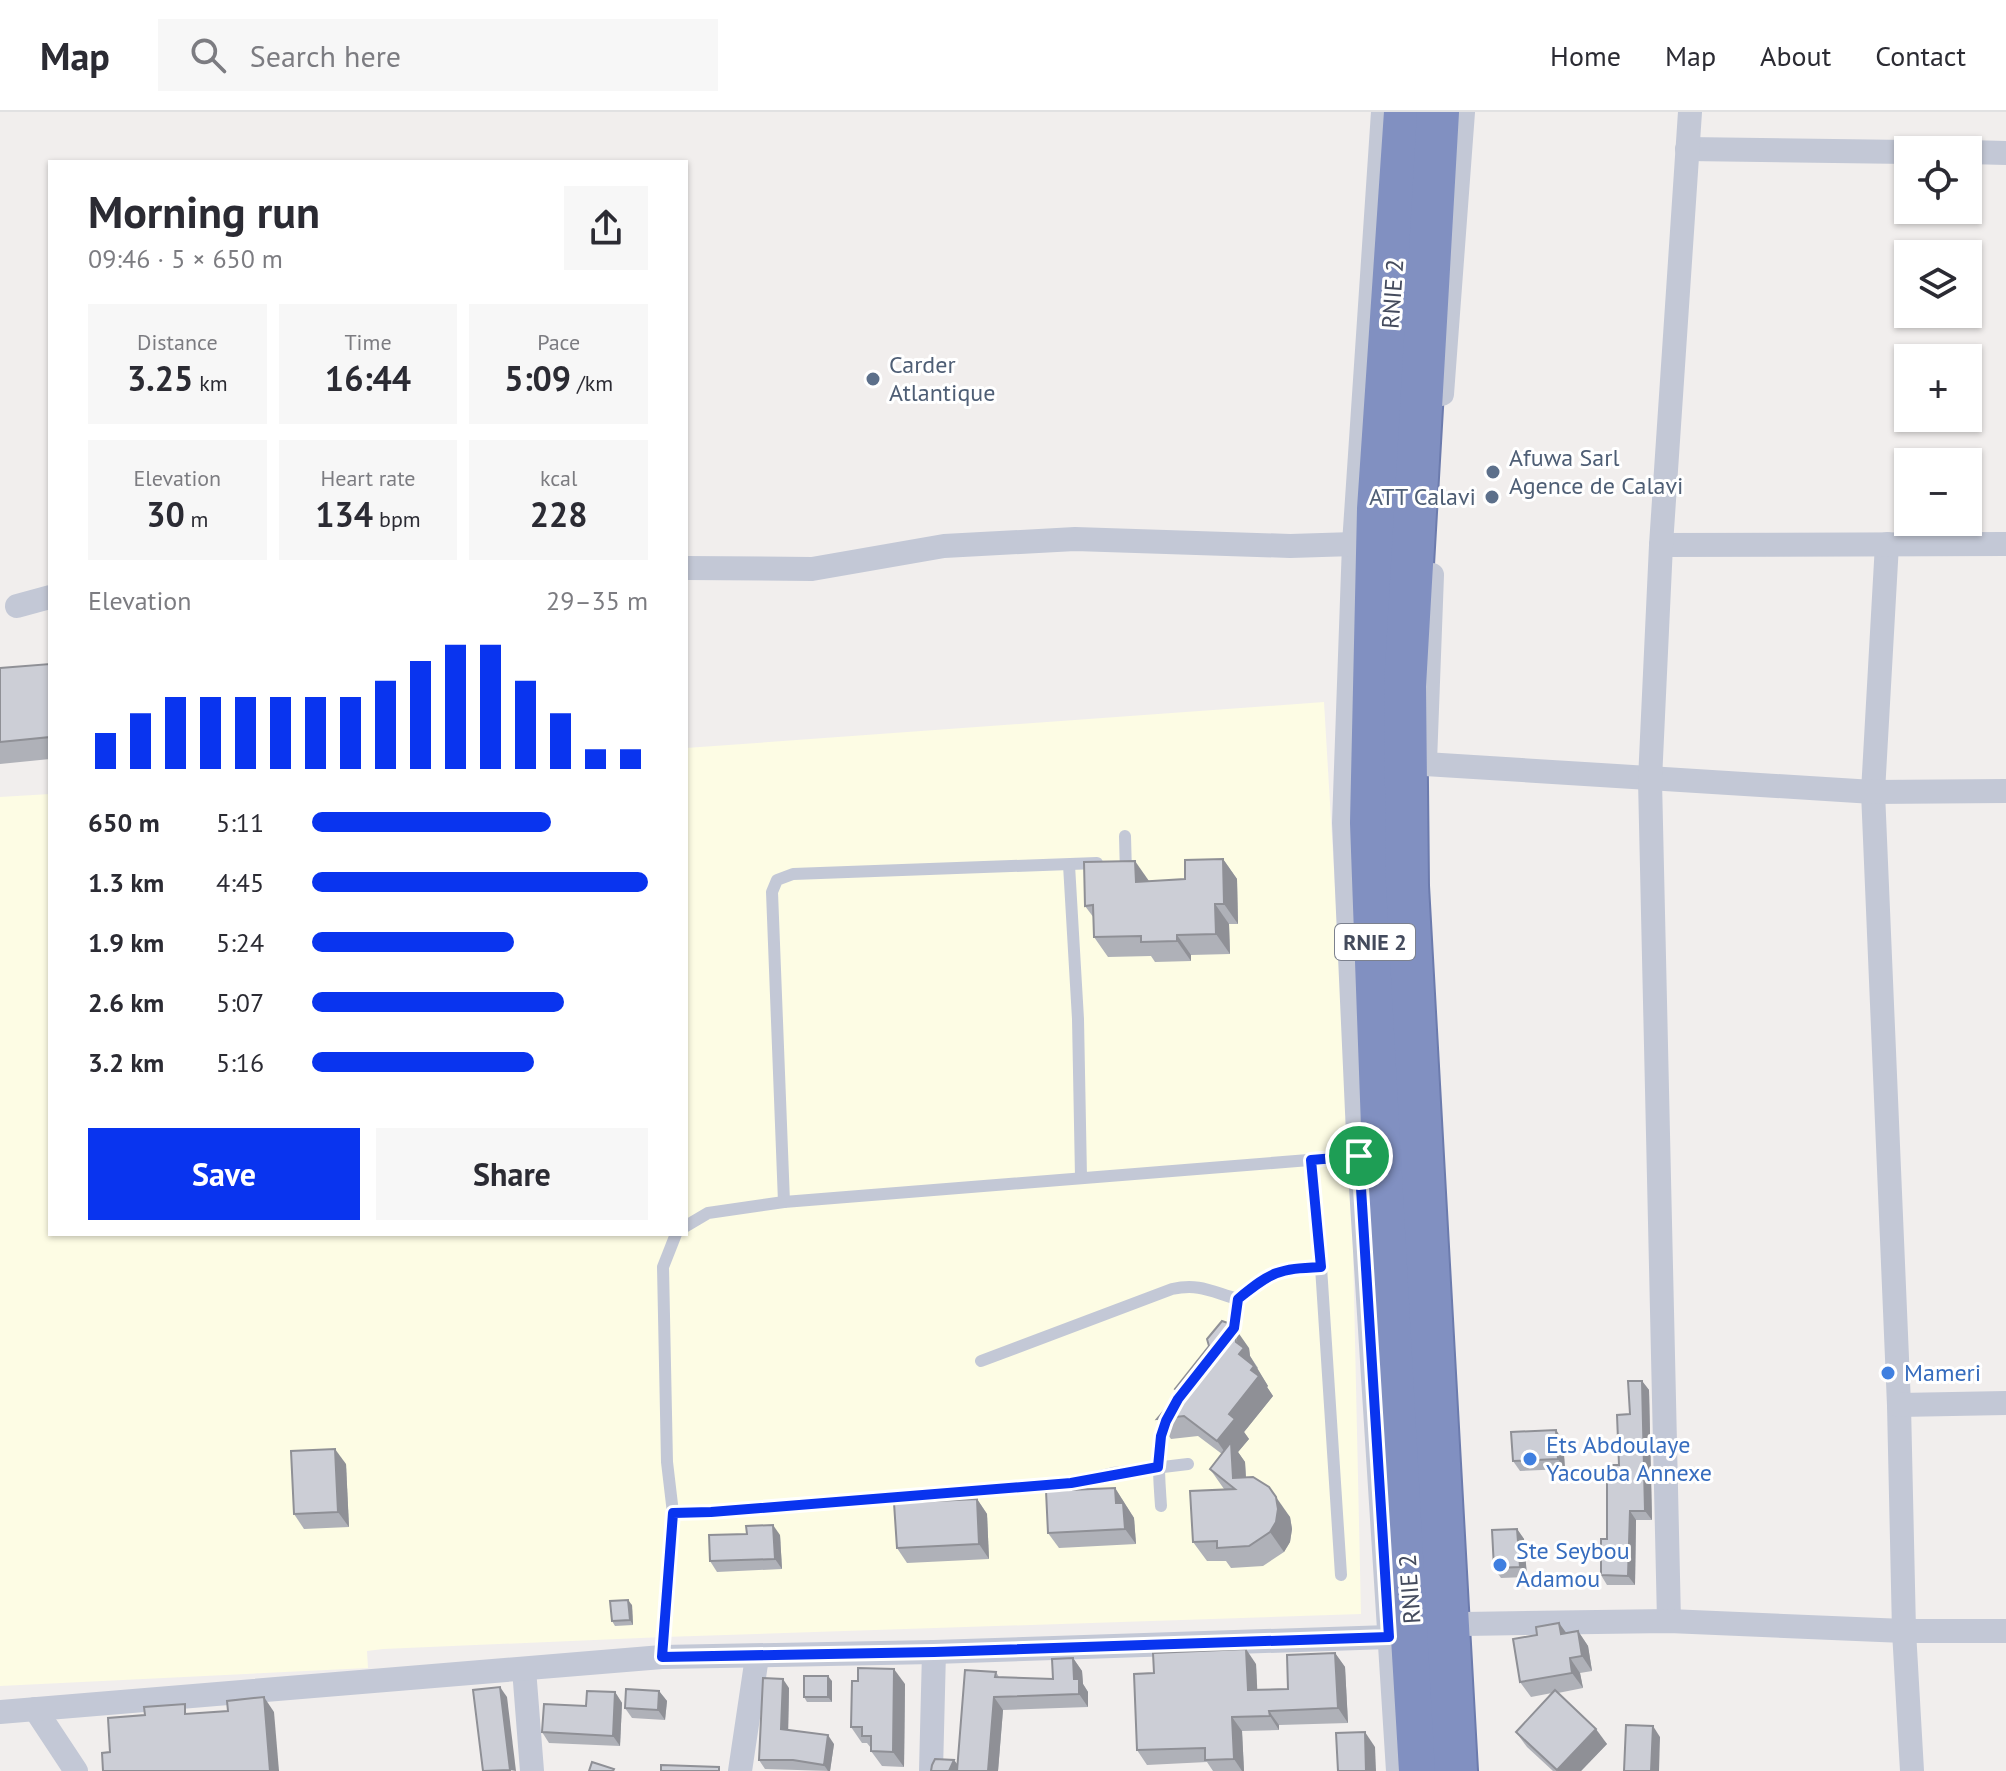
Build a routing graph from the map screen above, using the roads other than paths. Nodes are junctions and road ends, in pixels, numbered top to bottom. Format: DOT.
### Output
graph roads {
  1 [pos="1383,112"];
  2 [pos="1405,112"];
  3 [pos="1438,112"];
  4 [pos="1463,112"];
  5 [pos="1690,112"];
  6 [pos="1687,149"];
  7 [pos="1894,152"];
  8 [pos="1982,152"];
  9 [pos="2006,153"];
  10 [pos="1354,544"];
  11 [pos="1887,544"];
  12 [pos="2006,544"];
  13 [pos="1661,545"];
  14 [pos="688,568"];
  15 [pos="48,598"];
  16 [pos="17,606"];
  17 [pos="1425,764"];
  18 [pos="1650,780"];
  19 [pos="2006,791"];
  20 [pos="1873,792"];
  21 [pos="1125,836"];
  22 [pos="1069,865"];
  23 [pos="1359,1156"];
  24 [pos="1311,1160"];
  25 [pos="1081,1177"];
  26 [pos="784,1202"];
  27 [pos="688,1225"];
  28 [pos="675,1236"];
  29 [pos="1321,1267"];
  30 [pos="1238,1299"];
  31 [pos="1215,1352"];
  32 [pos="981,1361"];
  33 [pos="1178,1399"];
  34 [pos="2006,1403"];
  35 [pos="1899,1405"];
  36 [pos="1188,1464"];
  37 [pos="1158,1467"];
  38 [pos="1161,1506"];
  39 [pos="673,1513"];
  40 [pos="1341,1575"];
  41 [pos="1669,1621"];
  42 [pos="1464,1624"];
  43 [pos="1904,1631"];
  44 [pos="2006,1631"];
  45 [pos="1389,1637"];
  46 [pos="934,1652"];
  47 [pos="662,1657"];
  48 [pos="757,1657"];
  49 [pos="524,1669"];
  50 [pos="35,1709"];
  51 [pos="0,1712"];
  52 [pos="76,1771"];
  53 [pos="532,1771"];
  54 [pos="740,1771"];
  55 [pos="931,1771"];
  56 [pos="1398,1771"];
  57 [pos="1420,1771"];
  58 [pos="1456,1771"];
  59 [pos="1472,1771"];
  60 [pos="1912,1771"];
  1 -- 10 [label="street"];
  2 -- 57 [label="highway, RNIE 2 / RNIE 2"];
  3 -- 58 [label="highway, RNIE 2 / RNIE 2"];
  4 -- 17 [label="street"];
  5 -- 6 [label="street"];
  6 -- 7 [label="street"];
  6 -- 13 [label="street"];
  8 -- 9 [label="street"];
  10 -- 14 [label="street"];
  10 -- 23 [label="street"];
  11 -- 12 [label="street"];
  11 -- 13 [label="street"];
  11 -- 20 [label="street"];
  13 -- 18 [label="street"];
  15 -- 16 [label="street"];
  17 -- 18 [label="street"];
  17 -- 42 [label="street"];
  18 -- 20 [label="street"];
  18 -- 41 [label="street"];
  19 -- 20 [label="street"];
  20 -- 35 [label="street"];
  21 -- 22 [label="lane"];
  22 -- 25 [label="lane"];
  22 -- 26 [label="lane"];
  23 -- 24 [label="lane"];
  23 -- 45 [label="street"];
  24 -- 25 [label="lane"];
  24 -- 29 [label="lane"];
  25 -- 26 [label="lane"];
  26 -- 27 [label="lane"];
  28 -- 39 [label="lane"];
  29 -- 30 [label="lane"];
  29 -- 40 [label="lane"];
  30 -- 31 [label="lane"];
  30 -- 32 [label="lane"];
  33 -- 37 [label="lane"];
  34 -- 35 [label="street"];
  35 -- 43 [label="street"];
  36 -- 37 [label="lane"];
  37 -- 38 [label="lane"];
  37 -- 39 [label="lane"];
  39 -- 47 [label="lane"];
  41 -- 42 [label="street"];
  41 -- 43 [label="street"];
  42 -- 59 [label="street"];
  43 -- 44 [label="street"];
  43 -- 60 [label="street"];
  45 -- 46 [label="street"];
  45 -- 56 [label="street"];
  46 -- 48 [label="street"];
  46 -- 55 [label="street"];
  47 -- 48 [label="street"];
  47 -- 49 [label="street"];
  48 -- 54 [label="street"];
  49 -- 50 [label="street"];
  49 -- 53 [label="street"];
  50 -- 51 [label="street"];
  50 -- 52 [label="street"];
}
